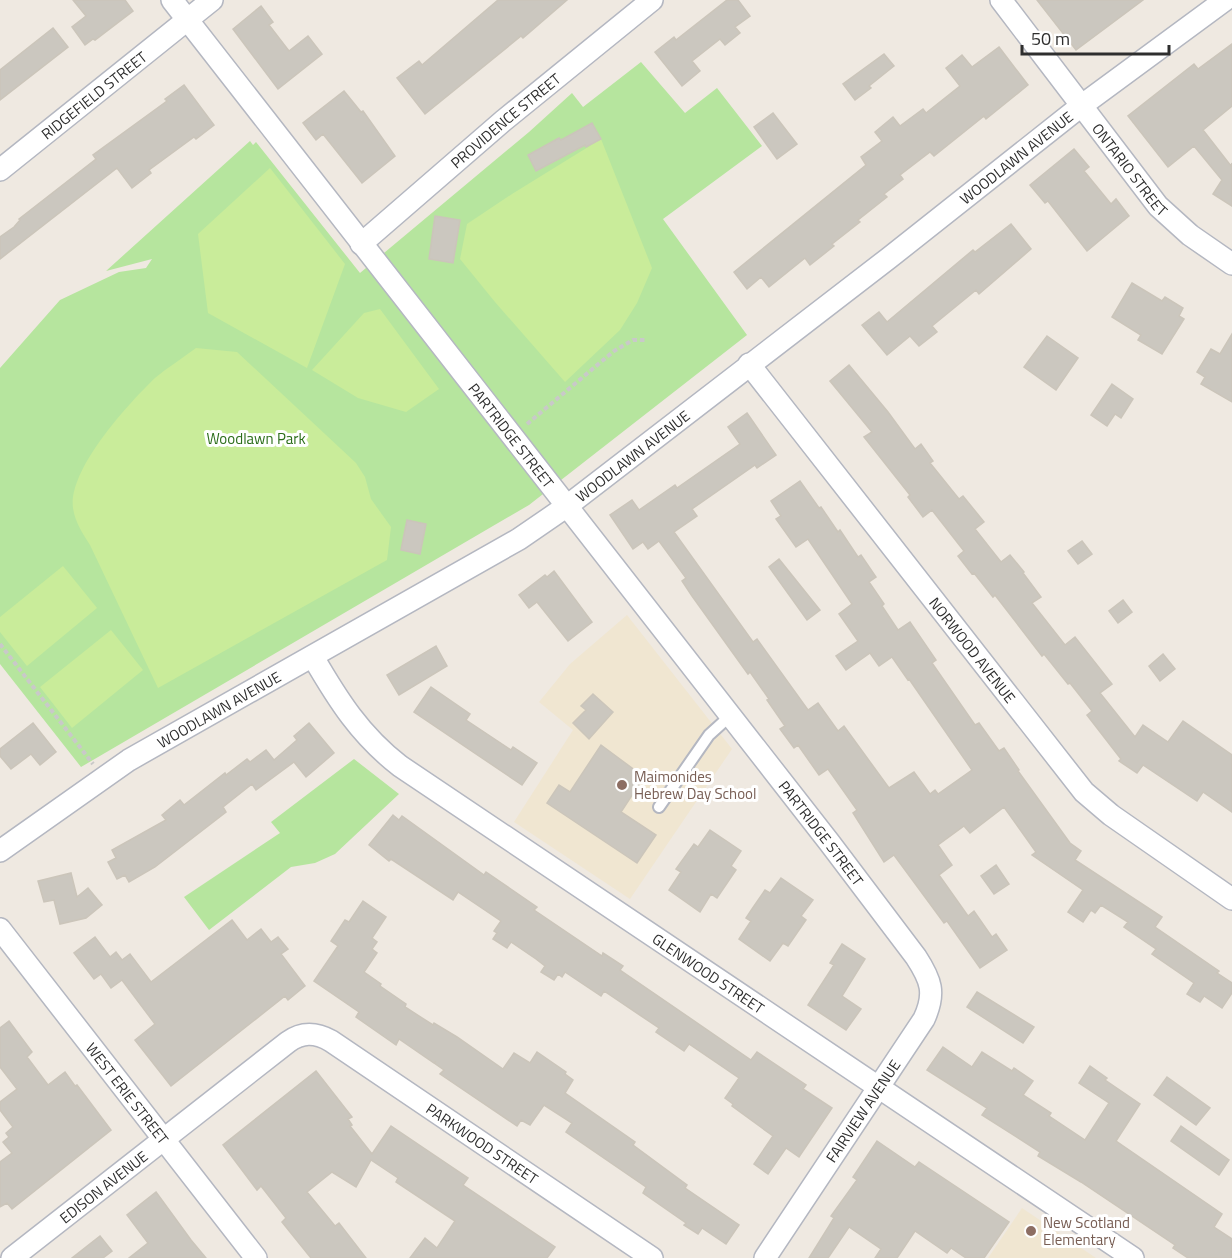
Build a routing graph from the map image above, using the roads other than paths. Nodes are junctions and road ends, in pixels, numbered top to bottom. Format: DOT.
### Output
graph roads {
  1 [pos="172,0"];
  2 [pos="212,0"];
  3 [pos="652,0"];
  4 [pos="1000,0"];
  5 [pos="1226,0"];
  6 [pos="187,19"];
  7 [pos="1082,106"];
  8 [pos="0,170"];
  9 [pos="361,244"];
  10 [pos="1232,264"];
  11 [pos="749,364"];
  12 [pos="567,506"];
  13 [pos="313,657"];
  14 [pos="730,716"];
  15 [pos="659,807"];
  16 [pos="0,851"];
  17 [pos="1232,899"];
  18 [pos="0,929"];
  19 [pos="916,957"];
  20 [pos="309,1034"];
  21 [pos="879,1088"];
  22 [pos="165,1139"];
  23 [pos="12,1258"];
  24 [pos="256,1258"];
  25 [pos="652,1258"];
  26 [pos="765,1258"];
  27 [pos="1133,1258"];
  1 -- 6 [label="street, PARTRIDGE STREET"];
  2 -- 6 [label="street, RIDGEFIELD STREET"];
  3 -- 9 [label="street, PROVIDENCE STREET"];
  4 -- 7 [label="street, ONTARIO STREET"];
  5 -- 7 [label="street, WOODLAWN AVENUE"];
  6 -- 8 [label="street, RIDGEFIELD STREET"];
  6 -- 9 [label="street, PARTRIDGE STREET"];
  7 -- 10 [label="street, ONTARIO STREET"];
  7 -- 11 [label="street, WOODLAWN AVENUE"];
  9 -- 12 [label="street, PARTRIDGE STREET"];
  11 -- 12 [label="street, WOODLAWN AVENUE"];
  11 -- 17 [label="street, NORWOOD AVENUE"];
  12 -- 13 [label="street, WOODLAWN AVENUE"];
  12 -- 14 [label="street, PARTRIDGE STREET"];
  13 -- 16 [label="street, WOODLAWN AVENUE"];
  13 -- 21 [label="street, GLENWOOD STREET"];
  14 -- 15 [label="lane"];
  14 -- 19 [label="street, PARTRIDGE STREET"];
  18 -- 22 [label="street, WEST ERIE STREET"];
  19 -- 21 [label="street, FAIRVIEW AVENUE"];
  20 -- 22 [label="street, EDISON AVENUE"];
  20 -- 25 [label="street, PARKWOOD STREET"];
  21 -- 26 [label="street, FAIRVIEW AVENUE"];
  21 -- 27 [label="street, GLENWOOD STREET"];
  22 -- 23 [label="street, EDISON AVENUE"];
  22 -- 24 [label="street, WEST ERIE STREET"];
}
